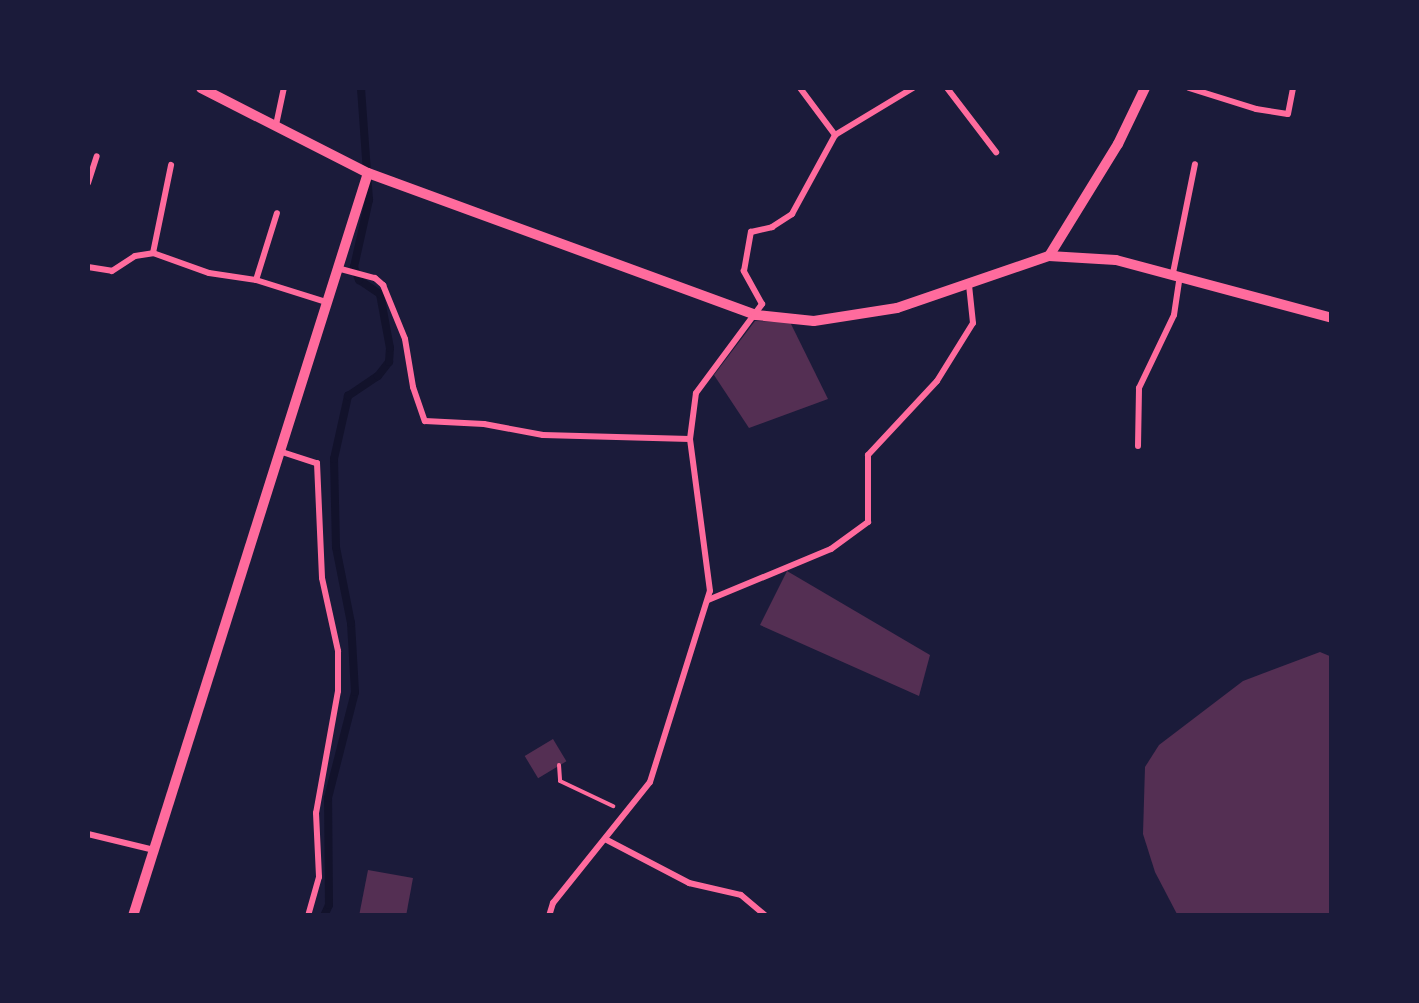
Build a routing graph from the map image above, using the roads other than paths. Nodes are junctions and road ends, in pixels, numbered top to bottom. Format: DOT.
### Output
graph roads {
  1 [pos="200,88"];
  2 [pos="284,88"];
  3 [pos="800,88"];
  4 [pos="913,88"];
  5 [pos="946,88"];
  6 [pos="1145,88"];
  7 [pos="1189,88"];
  8 [pos="1293,88"];
  9 [pos="276,128"];
  10 [pos="835,135"];
  11 [pos="996,152"];
  12 [pos="97,156"];
  13 [pos="1195,164"];
  14 [pos="171,165"];
  15 [pos="368,173"];
  16 [pos="88,183"];
  17 [pos="277,213"];
  18 [pos="153,253"];
  19 [pos="1049,256"];
  20 [pos="88,267"];
  21 [pos="337,268"];
  22 [pos="1177,274"];
  23 [pos="256,280"];
  24 [pos="969,283"];
  25 [pos="326,302"];
  26 [pos="756,316"];
  27 [pos="1332,318"];
  28 [pos="690,439"];
  29 [pos="1138,446"];
  30 [pos="278,450"];
  31 [pos="708,600"];
  32 [pos="88,834"];
  33 [pos="606,839"];
  34 [pos="155,850"];
  35 [pos="132,916"];
  36 [pos="308,916"];
  37 [pos="550,916"];
  38 [pos="766,916"];
  1 -- 9 [label="street"];
  2 -- 9 [label="lane"];
  3 -- 10 [label="lane"];
  4 -- 10 [label="lane"];
  5 -- 11 [label="lane"];
  6 -- 19 [label="street"];
  7 -- 8 [label="lane"];
  9 -- 15 [label="street"];
  10 -- 26 [label="lane"];
  12 -- 16 [label="lane"];
  13 -- 22 [label="lane"];
  14 -- 18 [label="lane"];
  15 -- 21 [label="street"];
  15 -- 26 [label="street"];
  17 -- 23 [label="lane"];
  18 -- 20 [label="lane"];
  18 -- 23 [label="lane"];
  19 -- 22 [label="street"];
  19 -- 24 [label="street"];
  21 -- 25 [label="street"];
  21 -- 28 [label="lane"];
  22 -- 27 [label="street"];
  22 -- 29 [label="lane"];
  23 -- 25 [label="lane"];
  24 -- 26 [label="street"];
  24 -- 31 [label="lane"];
  25 -- 30 [label="street"];
  26 -- 28 [label="lane"];
  28 -- 31 [label="lane"];
  30 -- 34 [label="street"];
  30 -- 36 [label="lane"];
  31 -- 33 [label="lane"];
  32 -- 34 [label="lane"];
  33 -- 37 [label="lane"];
  33 -- 38 [label="lane"];
  34 -- 35 [label="street"];
}
